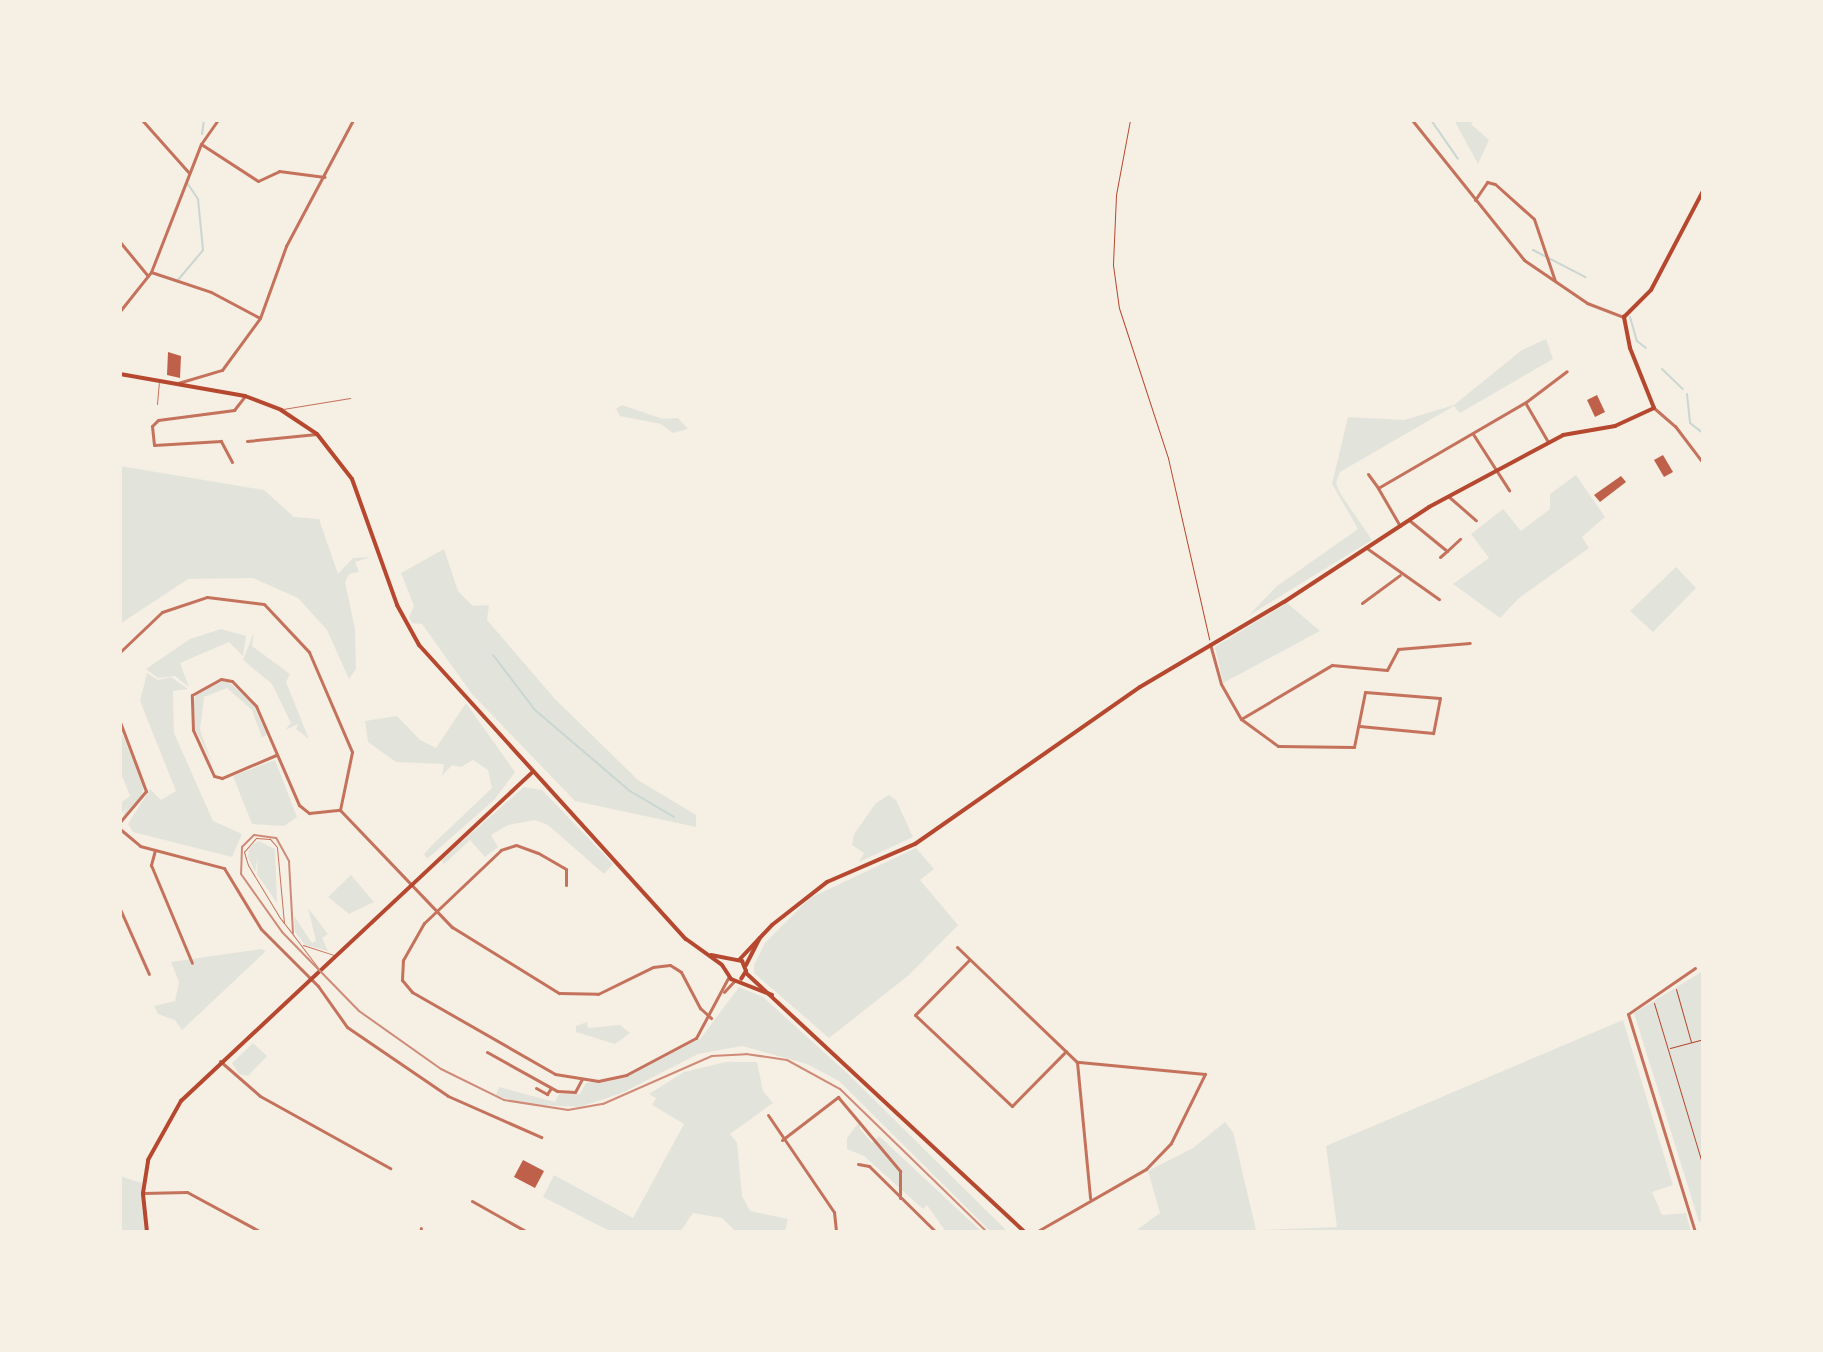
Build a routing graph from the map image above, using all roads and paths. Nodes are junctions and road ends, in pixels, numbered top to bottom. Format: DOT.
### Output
graph roads {
  1 [pos="142,120"];
  2 [pos="218,120"];
  3 [pos="353,120"];
  4 [pos="1130,120"];
  5 [pos="1412,120"];
  6 [pos="201,144"];
  7 [pos="189,173"];
  8 [pos="325,177"];
  9 [pos="1703,191"];
  10 [pos="1475,200"];
  11 [pos="120,242"];
  12 [pos="151,272"];
  13 [pos="149,277"];
  14 [pos="1555,281"];
  15 [pos="120,311"];
  16 [pos="1624,317"];
  17 [pos="260,318"];
  18 [pos="1567,371"];
  19 [pos="120,374"];
  20 [pos="160,381"];
  21 [pos="178,383"];
  22 [pos="245,396"];
  23 [pos="350,398"];
  24 [pos="1526,402"];
  25 [pos="157,404"];
  26 [pos="1654,408"];
  27 [pos="281,410"];
  28 [pos="317,434"];
  29 [pos="1473,434"];
  30 [pos="247,441"];
  31 [pos="1548,442"];
  32 [pos="232,462"];
  33 [pos="1703,463"];
  34 [pos="1492,471"];
  35 [pos="1368,474"];
  36 [pos="1378,488"];
  37 [pos="1509,490"];
  38 [pos="1448,496"];
  39 [pos="1409,520"];
  40 [pos="1476,520"];
  41 [pos="1400,526"];
  42 [pos="1460,539"];
  43 [pos="1368,549"];
  44 [pos="1447,551"];
  45 [pos="1440,557"];
  46 [pos="1400,575"];
  47 [pos="1439,599"];
  48 [pos="1362,603"];
  49 [pos="1470,643"];
  50 [pos="1210,644"];
  51 [pos="120,652"];
  52 [pos="1241,719"];
  53 [pos="120,722"];
  54 [pos="1359,726"];
  55 [pos="276,755"];
  56 [pos="532,772"];
  57 [pos="340,810"];
  58 [pos="120,822"];
  59 [pos="120,829"];
  60 [pos="155,850"];
  61 [pos="411,884"];
  62 [pos="566,885"];
  63 [pos="120,909"];
  64 [pos="436,910"];
  65 [pos="284,923"];
  66 [pos="761,936"];
  67 [pos="300,944"];
  68 [pos="957,947"];
  69 [pos="705,953"];
  70 [pos="333,955"];
  71 [pos="739,960"];
  72 [pos="969,960"];
  73 [pos="731,961"];
  74 [pos="192,963"];
  75 [pos="746,966"];
  76 [pos="1695,968"];
  77 [pos="319,969"];
  78 [pos="726,969"];
  79 [pos="746,973"];
  80 [pos="149,974"];
  81 [pos="729,977"];
  82 [pos="310,978"];
  83 [pos="741,979"];
  84 [pos="735,980"];
  85 [pos="1676,989"];
  86 [pos="724,992"];
  87 [pos="772,995"];
  88 [pos="1654,1003"];
  89 [pos="711,1018"];
  90 [pos="1703,1039"];
  91 [pos="1691,1042"];
  92 [pos="1668,1049"];
  93 [pos="1066,1051"];
  94 [pos="487,1052"];
  95 [pos="220,1061"];
  96 [pos="1077,1062"];
  97 [pos="582,1079"];
  98 [pos="536,1088"];
  99 [pos="551,1088"];
  100 [pos="768,1115"];
  101 [pos="541,1137"];
  102 [pos="782,1140"];
  103 [pos="858,1164"];
  104 [pos="1703,1166"];
  105 [pos="390,1168"];
  106 [pos="143,1193"];
  107 [pos="900,1198"];
  108 [pos="1090,1198"];
  109 [pos="472,1201"];
  110 [pos="147,1232"];
  111 [pos="261,1232"];
  112 [pos="527,1232"];
  113 [pos="836,1232"];
  114 [pos="936,1232"];
  115 [pos="1025,1232"];
  116 [pos="1036,1232"];
  117 [pos="1695,1232"];
  1 -- 7 [label="street"];
  2 -- 6 [label="street"];
  3 -- 8 [label="street"];
  4 -- 50 [label="path"];
  5 -- 10 [label="street"];
  6 -- 7 [label="street"];
  6 -- 8 [label="street"];
  7 -- 12 [label="street"];
  8 -- 17 [label="street"];
  9 -- 16 [label="main road"];
  10 -- 14 [label="street"];
  10 -- 14 [label="street"];
  11 -- 13 [label="street"];
  12 -- 13 [label="street"];
  12 -- 17 [label="street"];
  13 -- 15 [label="street"];
  14 -- 16 [label="street"];
  16 -- 26 [label="main road"];
  17 -- 21 [label="street"];
  18 -- 24 [label="street"];
  19 -- 20 [label="main road"];
  20 -- 21 [label="main road"];
  20 -- 25 [label="lane"];
  21 -- 22 [label="main road"];
  22 -- 27 [label="main road"];
  22 -- 32 [label="street"];
  23 -- 27 [label="lane"];
  24 -- 29 [label="street"];
  24 -- 31 [label="street"];
  26 -- 31 [label="main road"];
  26 -- 33 [label="street"];
  27 -- 28 [label="main road"];
  28 -- 30 [label="street"];
  28 -- 56 [label="main road"];
  29 -- 34 [label="street"];
  29 -- 36 [label="street"];
  31 -- 34 [label="main road"];
  34 -- 37 [label="street"];
  34 -- 38 [label="main road"];
  35 -- 36 [label="street"];
  36 -- 41 [label="street"];
  38 -- 39 [label="main road"];
  38 -- 40 [label="street"];
  39 -- 41 [label="main road"];
  39 -- 44 [label="street"];
  41 -- 43 [label="main road"];
  42 -- 44 [label="street"];
  43 -- 46 [label="street"];
  43 -- 50 [label="main road"];
  44 -- 45 [label="street"];
  46 -- 47 [label="street"];
  46 -- 48 [label="street"];
  49 -- 52 [label="street"];
  50 -- 52 [label="street"];
  50 -- 66 [label="main road"];
  51 -- 57 [label="street"];
  52 -- 54 [label="street"];
  53 -- 58 [label="street"];
  54 -- 54 [label="street"];
  55 -- 55 [label="street"];
  55 -- 57 [label="street"];
  56 -- 61 [label="main road"];
  56 -- 69 [label="main road"];
  57 -- 61 [label="street"];
  59 -- 60 [label="street"];
  60 -- 74 [label="street"];
  60 -- 82 [label="street"];
  61 -- 64 [label="street"];
  61 -- 70 [label="main road"];
  62 -- 64 [label="street"];
  63 -- 80 [label="street"];
  64 -- 89 [label="street"];
  64 -- 97 [label="street"];
  65 -- 65 [label="lane"];
  65 -- 67 [label="lane"];
  66 -- 71 [label="main road"];
  66 -- 75 [label="main road"];
  67 -- 70 [label="lane"];
  67 -- 77 [label="lane"];
  68 -- 72 [label="street"];
  69 -- 73 [label="main road"];
  69 -- 78 [label="main road"];
  70 -- 77 [label="main road"];
  71 -- 73 [label="main road"];
  71 -- 75 [label="main road"];
  72 -- 93 [label="street"];
  72 -- 93 [label="street"];
  73 -- 78 [label="main road"];
  75 -- 79 [label="main road"];
  76 -- 117 [label="street"];
  77 -- 82 [label="main road"];
  78 -- 81 [label="main road"];
  79 -- 83 [label="main road"];
  79 -- 87 [label="main road"];
  81 -- 84 [label="main road"];
  81 -- 86 [label="street"];
  82 -- 95 [label="main road"];
  82 -- 101 [label="street"];
  83 -- 84 [label="main road"];
  83 -- 87 [label="main road"];
  84 -- 86 [label="street"];
  85 -- 91 [label="path"];
  86 -- 89 [label="street"];
  87 -- 115 [label="main road"];
  88 -- 92 [label="path"];
  89 -- 97 [label="street"];
  90 -- 91 [label="path"];
  91 -- 92 [label="path"];
  92 -- 104 [label="path"];
  93 -- 96 [label="street"];
  94 -- 99 [label="street"];
  95 -- 105 [label="street"];
  95 -- 106 [label="main road"];
  96 -- 108 [label="street"];
  96 -- 108 [label="street"];
  97 -- 99 [label="street"];
  98 -- 99 [label="street"];
  100 -- 102 [label="street"];
  102 -- 107 [label="street"];
  102 -- 113 [label="street"];
  103 -- 107 [label="street"];
  106 -- 110 [label="main road"];
  106 -- 111 [label="street"];
  107 -- 114 [label="street"];
  108 -- 116 [label="street"];
  109 -- 112 [label="street"];
}
